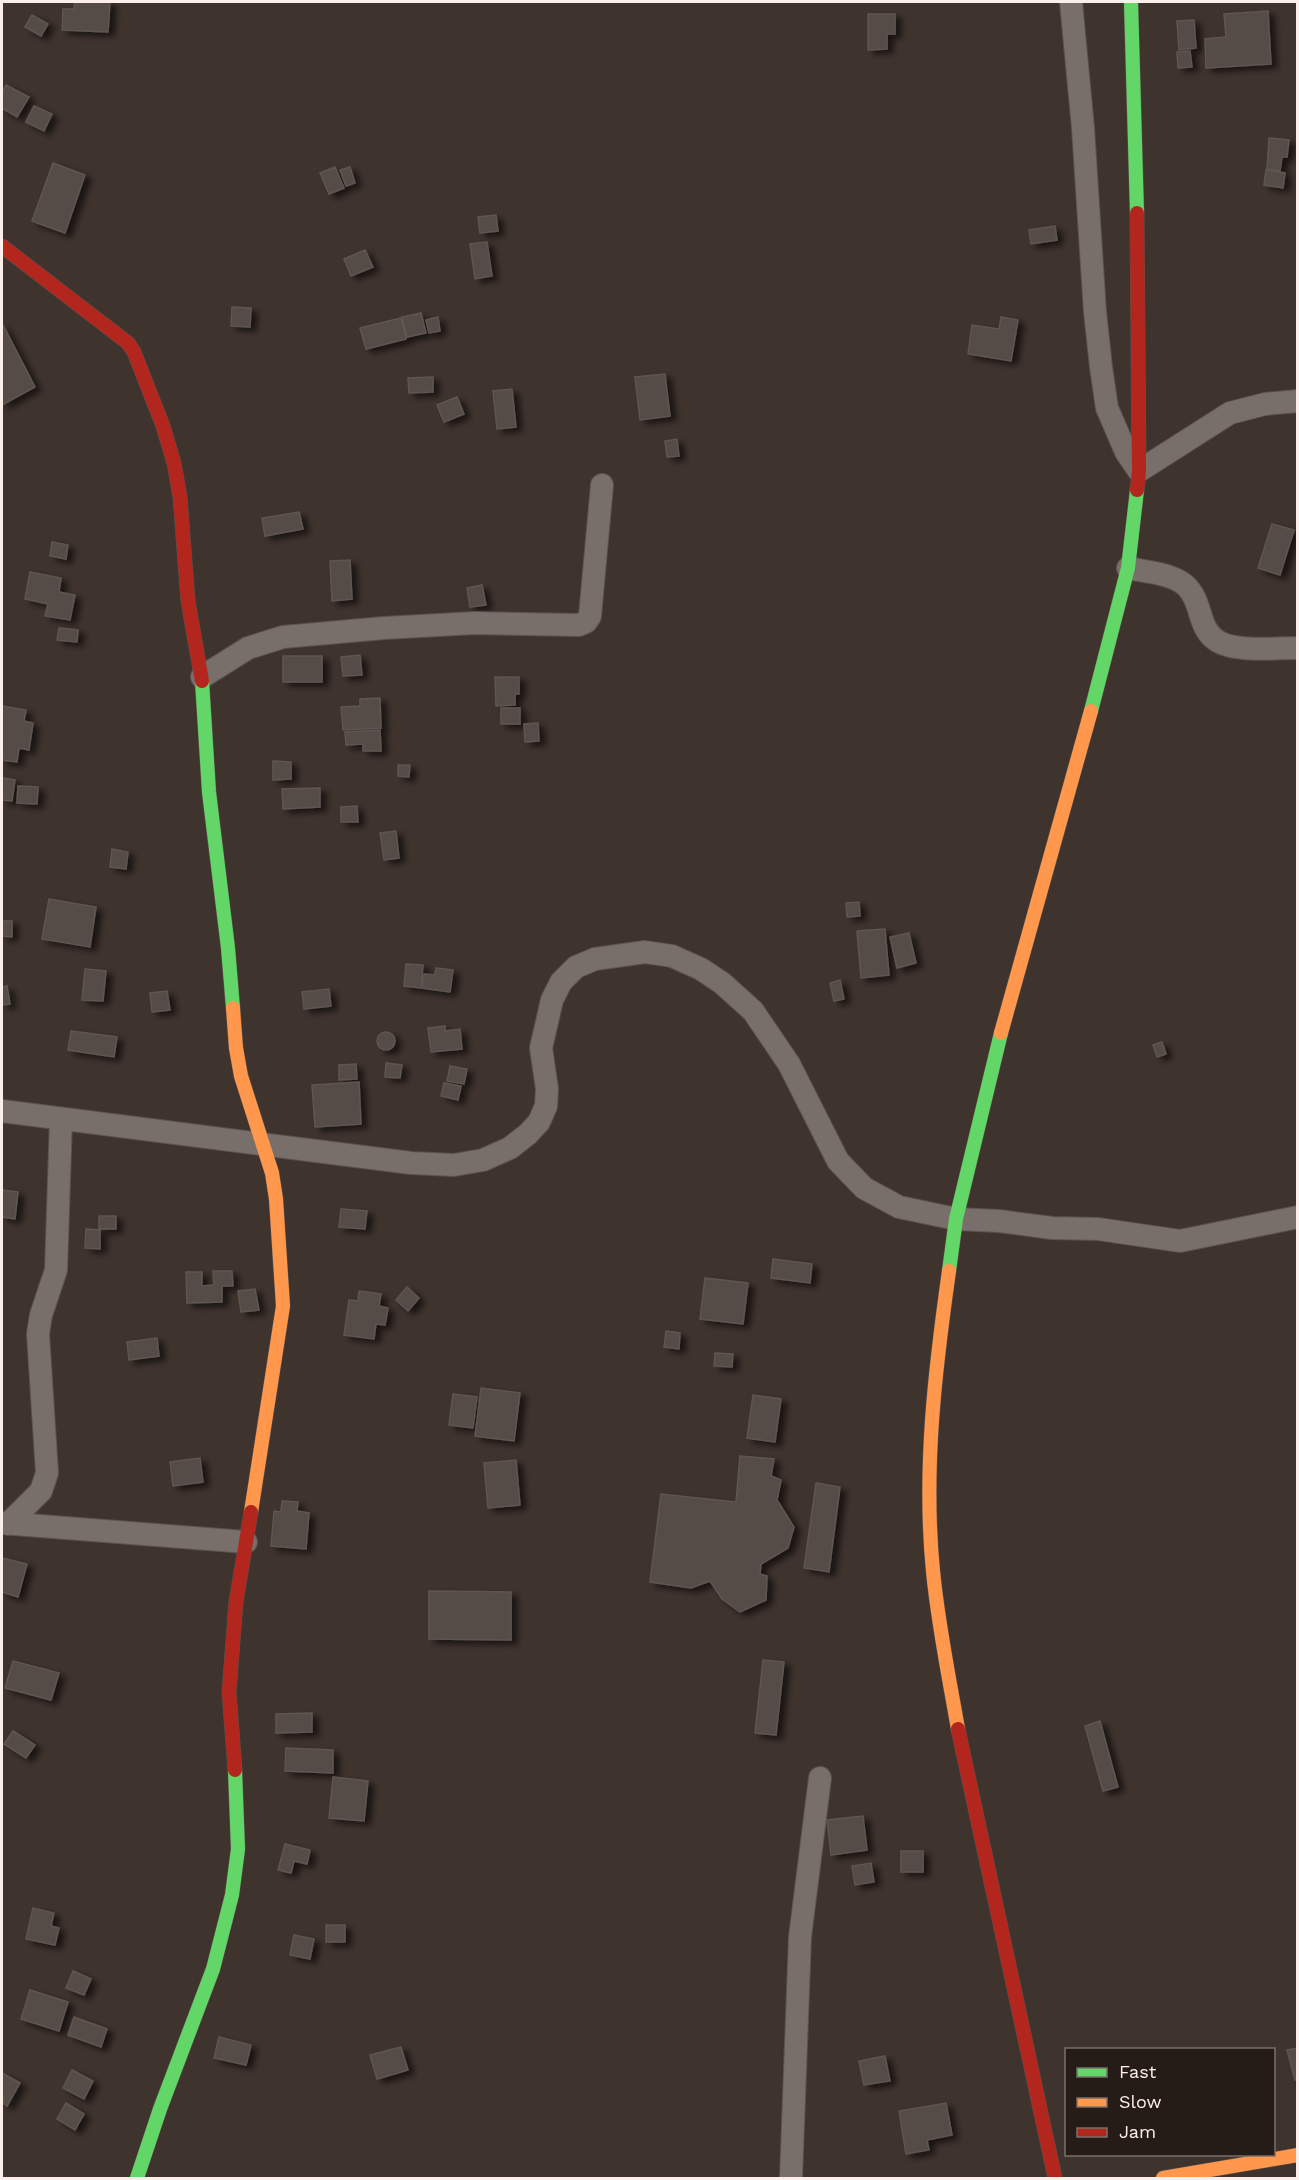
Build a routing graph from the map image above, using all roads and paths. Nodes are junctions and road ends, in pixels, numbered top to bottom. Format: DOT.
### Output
graph roads {
  1 [pos="1071,2"];
  2 [pos="1131,2"];
  3 [pos="2,246"];
  4 [pos="1298,401"];
  5 [pos="1139,471"];
  6 [pos="602,485"];
  7 [pos="1128,568"];
  8 [pos="1298,648"];
  9 [pos="202,677"];
  10 [pos="2,1112"];
  11 [pos="61,1119"];
  12 [pos="263,1146"];
  13 [pos="1298,1217"];
  14 [pos="956,1219"];
  15 [pos="5,1523"];
  16 [pos="246,1542"];
  17 [pos="820,1778"];
  18 [pos="1298,2155"];
  19 [pos="137,2178"];
  20 [pos="791,2178"];
  21 [pos="1055,2178"];
  22 [pos="1163,2178"];
  1 -- 5 [label="street"];
  2 -- 5 [label="street"];
  3 -- 9 [label="street"];
  4 -- 5 [label="street"];
  5 -- 7 [label="street"];
  6 -- 9 [label="street"];
  7 -- 8 [label="street"];
  7 -- 14 [label="street"];
  9 -- 12 [label="street"];
  10 -- 11 [label="street"];
  11 -- 12 [label="street"];
  11 -- 15 [label="street"];
  12 -- 14 [label="street"];
  12 -- 16 [label="street"];
  13 -- 14 [label="street"];
  14 -- 21 [label="street"];
  15 -- 16 [label="street"];
  16 -- 19 [label="street"];
  17 -- 20 [label="street"];
  18 -- 22 [label="street"];
}
